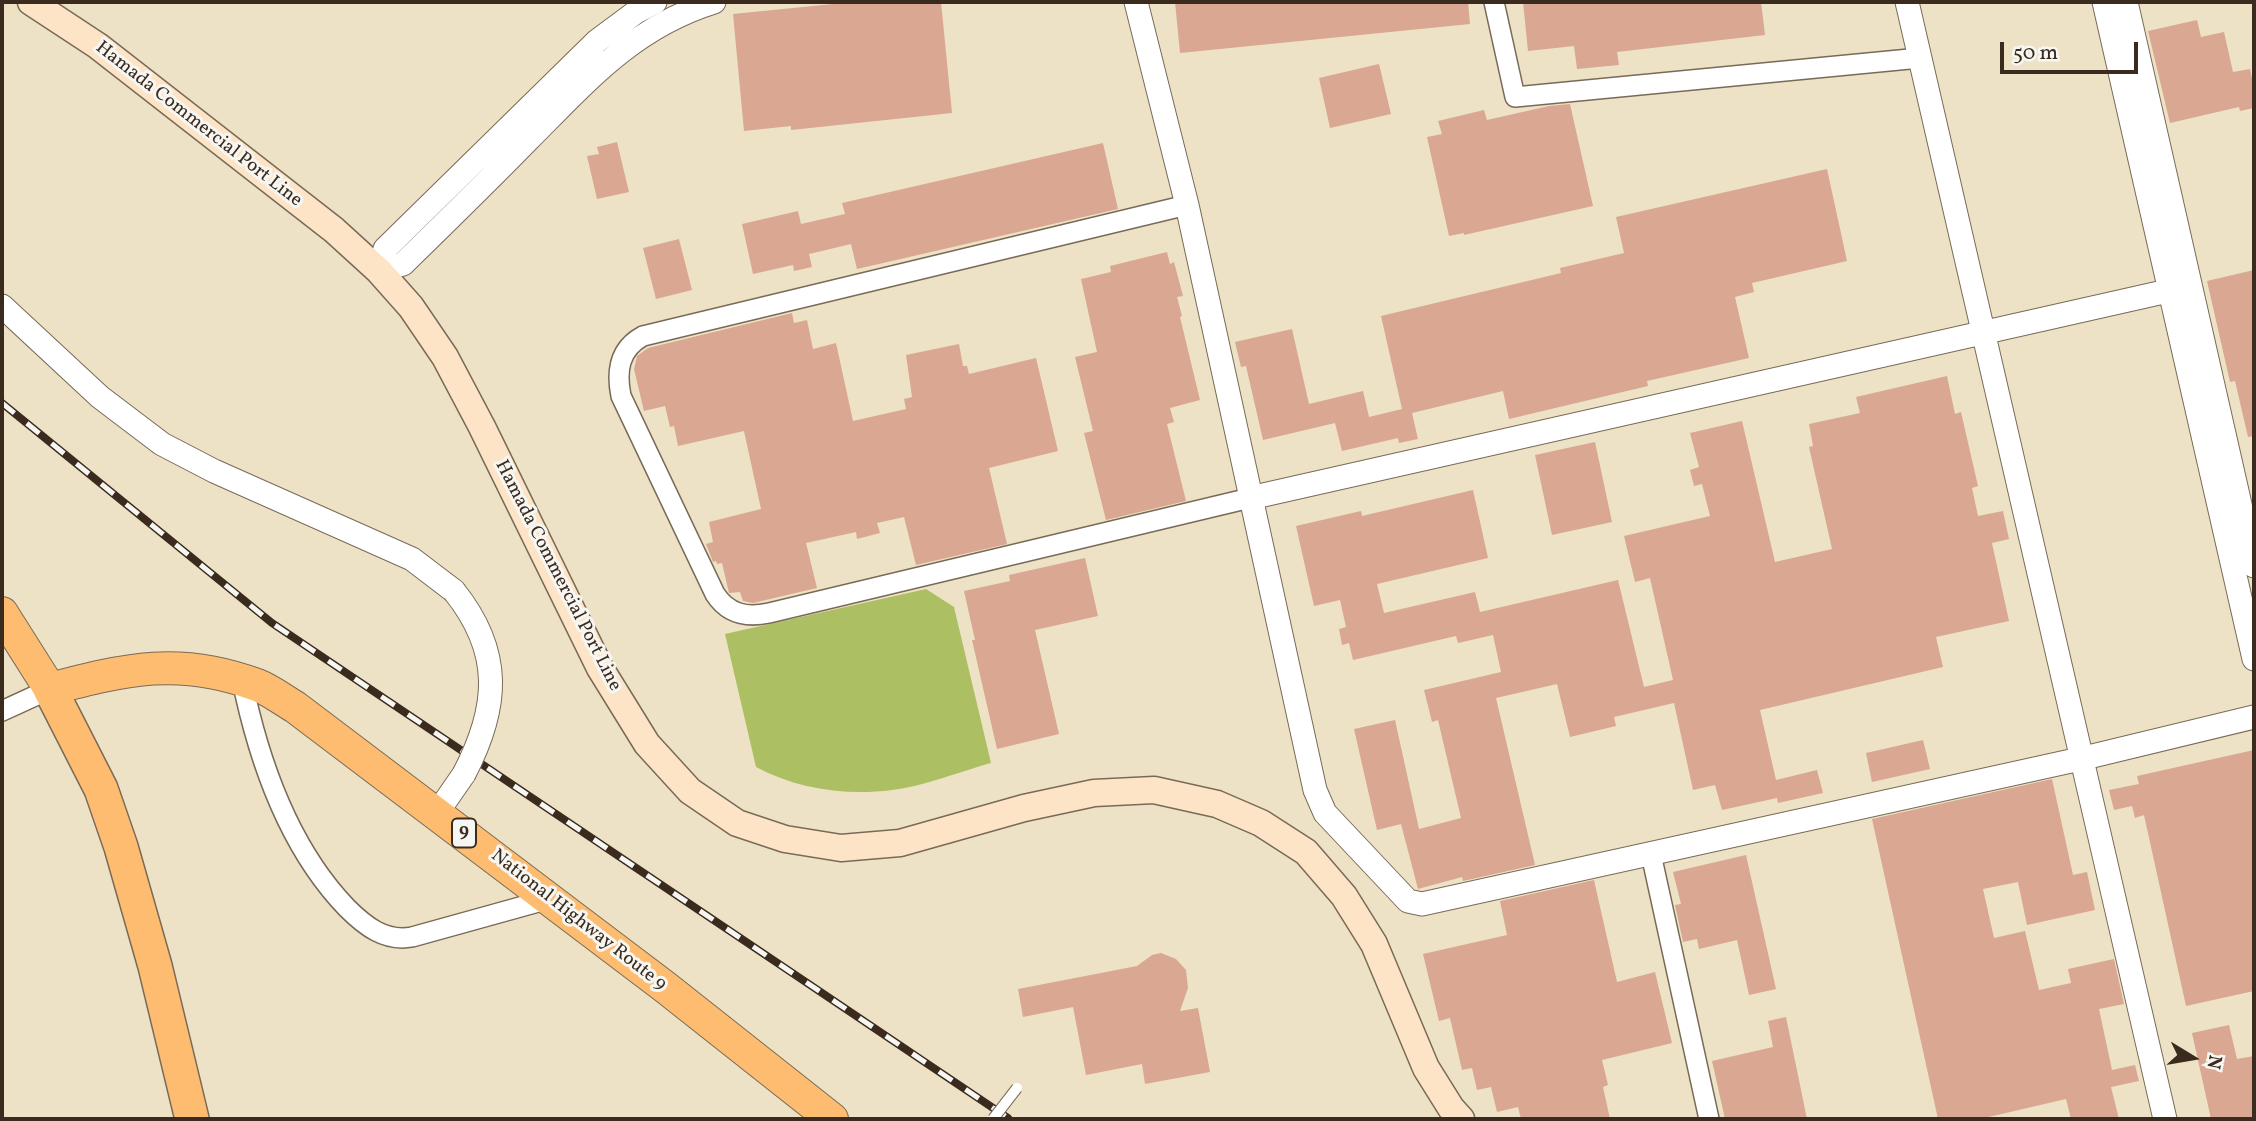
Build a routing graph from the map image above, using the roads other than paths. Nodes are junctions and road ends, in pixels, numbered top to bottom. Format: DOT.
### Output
graph roads {
  1 [pos="31,2"];
  2 [pos="655,2"];
  3 [pos="714,2"];
  4 [pos="1136,2"];
  5 [pos="1494,2"];
  6 [pos="1907,2"];
  7 [pos="2104,2"];
  8 [pos="2126,2"];
  9 [pos="685,6"];
  10 [pos="1920,58"];
  11 [pos="1186,205"];
  12 [pos="379,271"];
  13 [pos="2180,288"];
  14 [pos="2,306"];
  15 [pos="1982,333"];
  16 [pos="1250,498"];
  17 [pos="2254,566"];
  18 [pos="2,613"];
  19 [pos="2254,659"];
  20 [pos="50,690"];
  21 [pos="245,694"];
  22 [pos="2,711"];
  23 [pos="2254,717"];
  24 [pos="2080,759"];
  25 [pos="437,813"];
  26 [pos="1651,854"];
  27 [pos="550,899"];
  28 [pos="1017,1088"];
  29 [pos="192,1119"];
  30 [pos="832,1119"];
  31 [pos="993,1119"];
  32 [pos="1461,1119"];
  33 [pos="1709,1119"];
  34 [pos="2165,1119"];
  1 -- 12 [label="main road, Hamada Commercial Port Line"];
  2 -- 12 [label="street"];
  3 -- 9 [label="street"];
  4 -- 11 [label="street"];
  5 -- 10 [label="street"];
  6 -- 10 [label="street"];
  7 -- 13 [label="street"];
  8 -- 13 [label="street"];
  9 -- 12 [label="street"];
  10 -- 15 [label="street"];
  11 -- 16 [label="street"];
  11 -- 16 [label="street"];
  12 -- 32 [label="main road, Hamada Commercial Port Line"];
  13 -- 15 [label="street"];
  13 -- 17 [label="street"];
  13 -- 19 [label="street"];
  14 -- 25 [label="street, bridge"];
  15 -- 16 [label="street"];
  15 -- 24 [label="street"];
  16 -- 26 [label="street"];
  18 -- 20 [label="highway"];
  20 -- 22 [label="street"];
  20 -- 25 [label="highway, National Highway Route 9 / 9"];
  20 -- 29 [label="highway"];
  21 -- 27 [label="street"];
  23 -- 24 [label="street"];
  24 -- 26 [label="street"];
  24 -- 34 [label="street"];
  25 -- 27 [label="highway, National Highway Route 9 / 9"];
  26 -- 33 [label="street"];
  27 -- 30 [label="highway, National Highway Route 9 / 9"];
  28 -- 31 [label="lane, bridge"];
}
